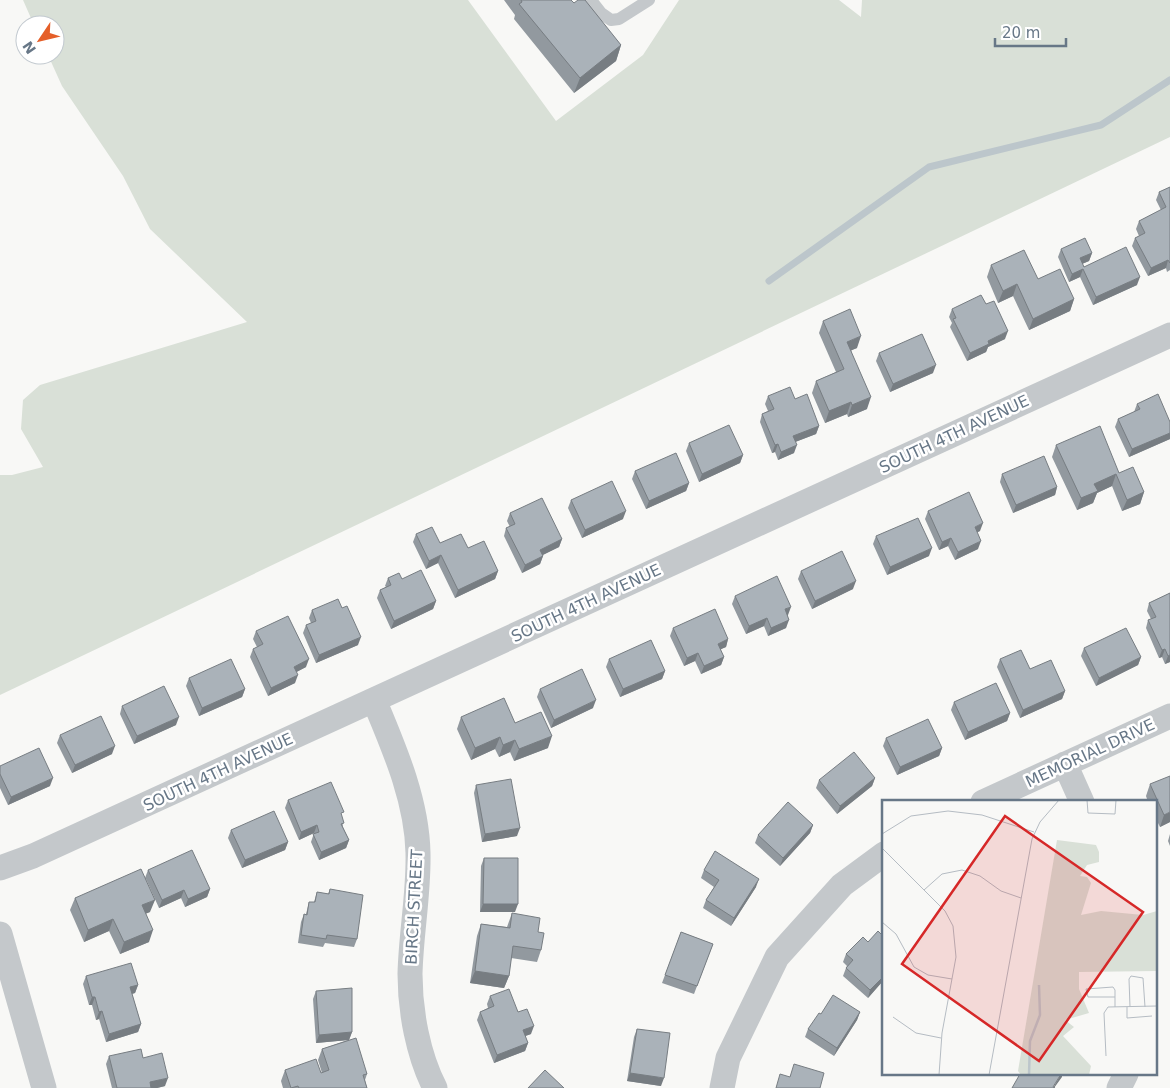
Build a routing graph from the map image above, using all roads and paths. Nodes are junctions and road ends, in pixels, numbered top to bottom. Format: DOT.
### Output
graph roads {
  1 [pos="592,0"];
  2 [pos="649,0"];
  3 [pos="1170,335"];
  4 [pos="374,700"];
  5 [pos="1170,716"];
  6 [pos="1065,764"];
  7 [pos="987,800"];
  8 [pos="1081,800"];
  9 [pos="882,856"];
  10 [pos="0,868"];
  11 [pos="0,934"];
  12 [pos="1125,1076"];
  13 [pos="44,1088"];
  14 [pos="435,1088"];
  15 [pos="722,1088"];
  16 [pos="1119,1088"];
  1 -- 2 [label="lane"];
  3 -- 4 [label="street, SOUTH 4TH AVENUE"];
  4 -- 10 [label="street, SOUTH 4TH AVENUE"];
  4 -- 14 [label="street, BIRCH STREET"];
  5 -- 6 [label="street, MEMORIAL DRIVE"];
  6 -- 7 [label="street, MEMORIAL DRIVE"];
  6 -- 8 [label="street"];
  9 -- 15 [label="street"];
  11 -- 13 [label="street"];
  12 -- 16 [label="street"];
}
